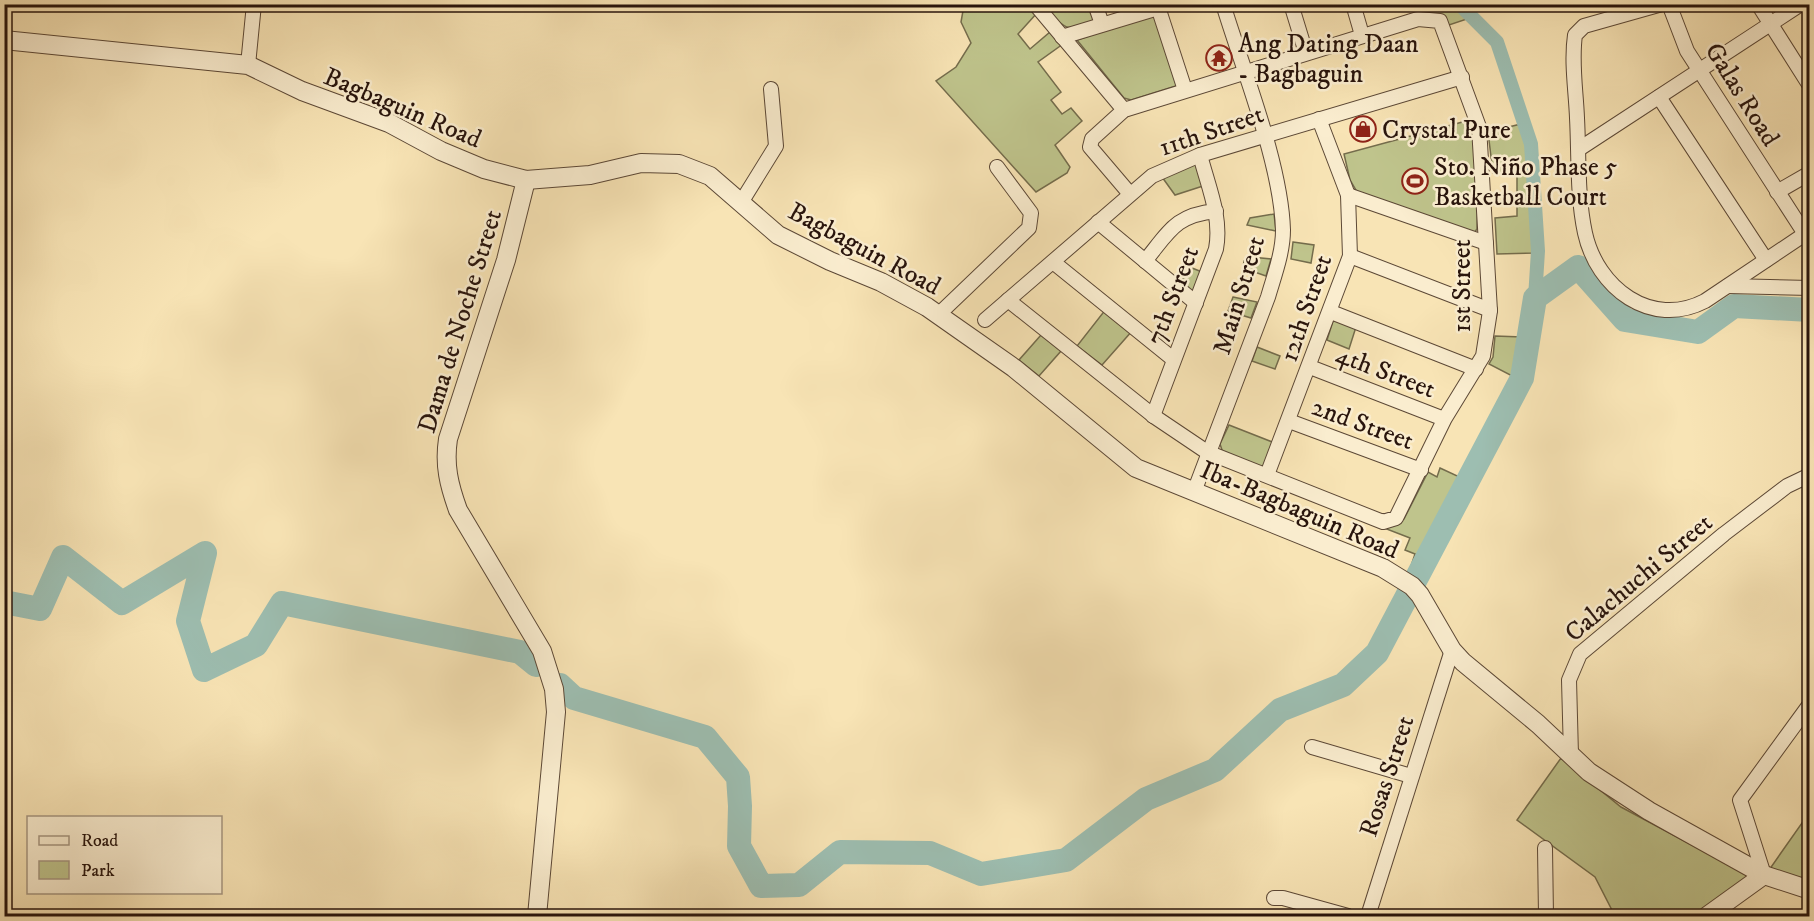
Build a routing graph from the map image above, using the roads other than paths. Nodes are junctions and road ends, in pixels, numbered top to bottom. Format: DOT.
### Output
graph roads {
  1 [pos="254,4"];
  2 [pos="1035,4"];
  3 [pos="1095,4"];
  4 [pos="1222,4"];
  5 [pos="1291,4"];
  6 [pos="1353,4"];
  7 [pos="1417,4"];
  8 [pos="1662,4"];
  9 [pos="1670,4"];
  10 [pos="1758,4"];
  11 [pos="1801,4"];
  12 [pos="1157,6"];
  13 [pos="1421,18"];
  14 [pos="1102,24"];
  15 [pos="1770,24"];
  16 [pos="1362,35"];
  17 [pos="1062,37"];
  18 [pos="4,40"];
  19 [pos="1306,53"];
  20 [pos="248,65"];
  21 [pos="1700,70"];
  22 [pos="1244,73"];
  23 [pos="1462,77"];
  24 [pos="1809,86"];
  25 [pos="771,89"];
  26 [pos="1185,90"];
  27 [pos="1659,97"];
  28 [pos="1124,110"];
  29 [pos="1319,119"];
  30 [pos="1264,135"];
  31 [pos="1579,149"];
  32 [pos="1200,155"];
  33 [pos="997,167"];
  34 [pos="1809,173"];
  35 [pos="526,180"];
  36 [pos="1778,192"];
  37 [pos="1130,194"];
  38 [pos="1348,195"];
  39 [pos="742,201"];
  40 [pos="1216,211"];
  41 [pos="1098,222"];
  42 [pos="1807,236"];
  43 [pos="1486,243"];
  44 [pos="1350,256"];
  45 [pos="1766,260"];
  46 [pos="1145,261"];
  47 [pos="1053,262"];
  48 [pos="1728,286"];
  49 [pos="1809,288"];
  50 [pos="1008,300"];
  51 [pos="1196,303"];
  52 [pos="1490,310"];
  53 [pos="1331,312"];
  54 [pos="938,315"];
  55 [pos="984,320"];
  56 [pos="1173,359"];
  57 [pos="1310,367"];
  58 [pos="1476,369"];
  59 [pos="1153,416"];
  60 [pos="1444,419"];
  61 [pos="1289,421"];
  62 [pos="1209,453"];
  63 [pos="1421,470"];
  64 [pos="1809,475"];
  65 [pos="1267,476"];
  66 [pos="1161,480"];
  67 [pos="1194,492"];
  68 [pos="1452,650"];
  69 [pos="1809,704"];
  70 [pos="1312,747"];
  71 [pos="1571,755"];
  72 [pos="1411,776"];
  73 [pos="1545,848"];
  74 [pos="1764,875"];
  75 [pos="1809,890"];
  76 [pos="1274,898"];
  77 [pos="537,916"];
  78 [pos="1348,916"];
  79 [pos="1368,916"];
  80 [pos="1546,916"];
  81 [pos="1707,916"];
  1 -- 20 [label="street"];
  2 -- 17 [label="street"];
  3 -- 14 [label="street"];
  4 -- 22 [label="street, Main Street"];
  5 -- 19 [label="street"];
  6 -- 16 [label="street"];
  7 -- 13 [label="street"];
  8 -- 31 [label="street"];
  9 -- 21 [label="street, Galas Road"];
  10 -- 15 [label="street"];
  11 -- 15 [label="street"];
  12 -- 14 [label="street"];
  12 -- 26 [label="street"];
  13 -- 16 [label="street"];
  13 -- 23 [label="street, 1st Street"];
  14 -- 17 [label="street"];
  15 -- 21 [label="street"];
  15 -- 24 [label="street"];
  16 -- 19 [label="street"];
  17 -- 28 [label="street"];
  18 -- 20 [label="street, Bagbaguin Road"];
  19 -- 22 [label="street"];
  20 -- 35 [label="street, Bagbaguin Road"];
  21 -- 27 [label="street"];
  21 -- 36 [label="street, Galas Road"];
  22 -- 26 [label="street"];
  22 -- 30 [label="street, Main Street"];
  23 -- 29 [label="street, 11th Street"];
  23 -- 43 [label="street, 1st Street"];
  25 -- 39 [label="street"];
  26 -- 28 [label="street"];
  27 -- 31 [label="street"];
  27 -- 45 [label="street"];
  28 -- 37 [label="street"];
  29 -- 30 [label="street, 11th Street"];
  29 -- 38 [label="street, 12th Street"];
  30 -- 32 [label="street, 11th Street"];
  30 -- 62 [label="street, Main Street"];
  31 -- 48 [label="street"];
  32 -- 37 [label="street, 11th Street"];
  32 -- 40 [label="street, 7th Street"];
  33 -- 54 [label="street"];
  34 -- 36 [label="street"];
  35 -- 39 [label="street, Bagbaguin Road"];
  35 -- 77 [label="street, Dama de Noche Street"];
  36 -- 42 [label="street, Galas Road"];
  37 -- 41 [label="street, 11th Street"];
  38 -- 43 [label="street"];
  38 -- 44 [label="street, 12th Street"];
  39 -- 54 [label="street, Bagbaguin Road"];
  40 -- 46 [label="street"];
  40 -- 51 [label="street, 7th Street"];
  41 -- 46 [label="street"];
  41 -- 47 [label="street, 11th Street"];
  42 -- 45 [label="street"];
  43 -- 52 [label="street, 1st Street"];
  44 -- 52 [label="street"];
  44 -- 53 [label="street, 12th Street"];
  45 -- 48 [label="street"];
  46 -- 51 [label="street"];
  47 -- 50 [label="street, 11th Street"];
  47 -- 56 [label="street"];
  48 -- 49 [label="street"];
  50 -- 55 [label="street, 11th Street"];
  50 -- 59 [label="street, 1st Street"];
  51 -- 56 [label="street, 7th Street"];
  52 -- 58 [label="street, 1st Street"];
  53 -- 57 [label="street, 12th Street"];
  53 -- 58 [label="street"];
  54 -- 66 [label="street, Bagbaguin Road"];
  56 -- 59 [label="street, 7th Street"];
  57 -- 60 [label="street, 4th Street"];
  57 -- 61 [label="street, 12th Street"];
  58 -- 60 [label="street, 1st Street"];
  59 -- 62 [label="street, 1st Street"];
  60 -- 63 [label="street, 1st Street"];
  61 -- 63 [label="street, 2nd Street"];
  61 -- 65 [label="street, 12th Street"];
  62 -- 65 [label="street, 1st Street"];
  62 -- 67 [label="street, Main Street"];
  63 -- 65 [label="street, 1st Street"];
  64 -- 71 [label="street, Calachuchi Street"];
  66 -- 67 [label="street, Iba-Bagbaguin Road"];
  67 -- 68 [label="street, Iba-Bagbaguin Road"];
  68 -- 71 [label="street, Iba-Bagbaguin Road"];
  68 -- 72 [label="street, Rosas Street"];
  69 -- 74 [label="street"];
  70 -- 72 [label="street"];
  71 -- 74 [label="street, Iba-Bagbaguin Road"];
  72 -- 79 [label="street, Rosas Street"];
  73 -- 80 [label="street"];
  74 -- 75 [label="street, Iba-Bagbaguin Road"];
  74 -- 81 [label="street"];
  76 -- 78 [label="street"];
}
